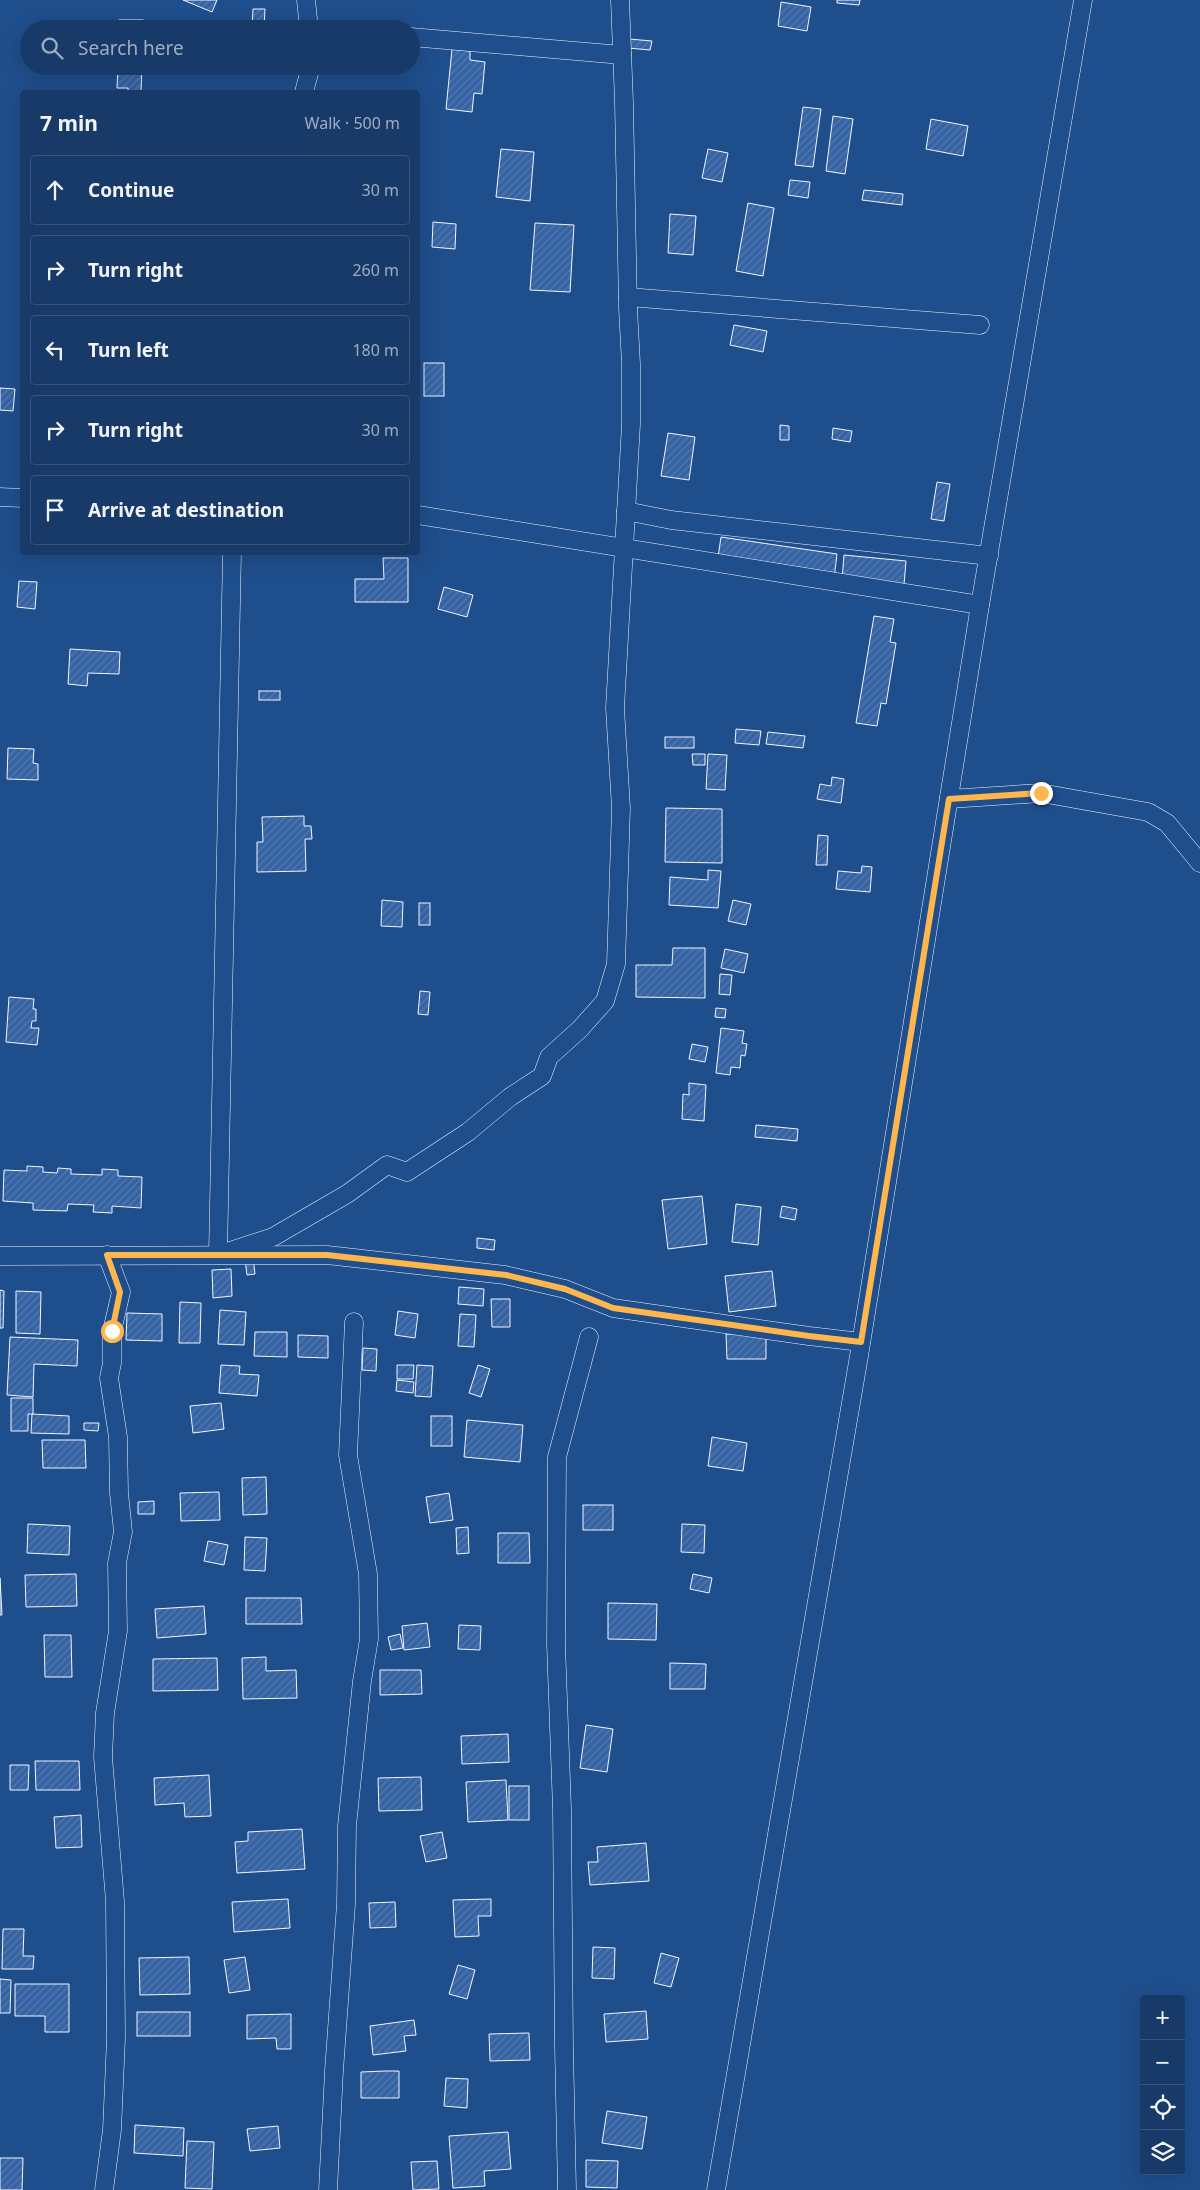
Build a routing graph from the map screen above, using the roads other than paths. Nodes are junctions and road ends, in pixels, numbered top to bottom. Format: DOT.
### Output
graph roads {
  1 [pos="306,0"];
  2 [pos="620,0"];
  3 [pos="1084,0"];
  4 [pos="311,20"];
  5 [pos="420,38"];
  6 [pos="622,55"];
  7 [pos="309,75"];
  8 [pos="305,90"];
  9 [pos="628,297"];
  10 [pos="980,325"];
  11 [pos="0,497"];
  12 [pos="20,498"];
  13 [pos="626,511"];
  14 [pos="420,514"];
  15 [pos="624,548"];
  16 [pos="232,555"];
  17 [pos="989,556"];
  18 [pos="980,605"];
  19 [pos="949,799"];
  20 [pos="1200,863"];
  21 [pos="107,1255"];
  22 [pos="218,1255"];
  23 [pos="0,1256"];
  24 [pos="354,1322"];
  25 [pos="589,1337"];
  26 [pos="861,1342"];
  27 [pos="104,2190"];
  28 [pos="328,2190"];
  29 [pos="567,2190"];
  30 [pos="716,2190"];
  1 -- 4 [label="street"];
  2 -- 6 [label="street"];
  3 -- 17 [label="street"];
  5 -- 6 [label="street"];
  6 -- 9 [label="street"];
  7 -- 8 [label="street"];
  9 -- 10 [label="street"];
  9 -- 13 [label="street"];
  11 -- 12 [label="street"];
  13 -- 15 [label="street"];
  13 -- 17 [label="street"];
  14 -- 15 [label="street"];
  15 -- 18 [label="street"];
  15 -- 22 [label="street"];
  16 -- 22 [label="street"];
  17 -- 18 [label="street"];
  18 -- 19 [label="street"];
  19 -- 20 [label="street"];
  19 -- 26 [label="street"];
  21 -- 22 [label="street"];
  21 -- 23 [label="street"];
  21 -- 27 [label="street"];
  22 -- 26 [label="street"];
  24 -- 28 [label="street"];
  25 -- 29 [label="street"];
  26 -- 30 [label="street"];
}
